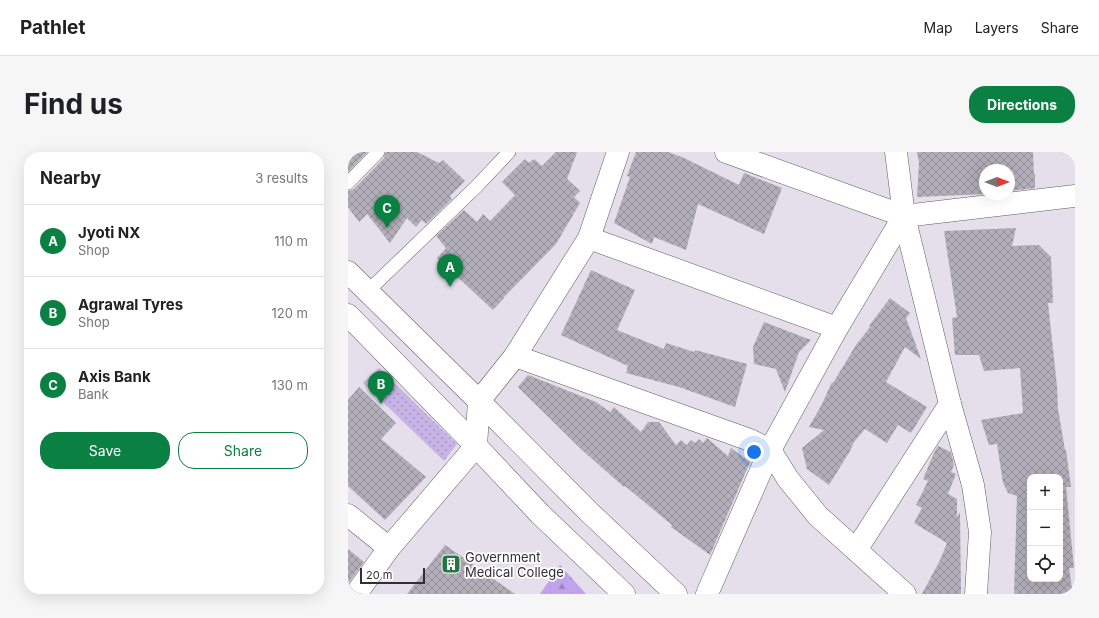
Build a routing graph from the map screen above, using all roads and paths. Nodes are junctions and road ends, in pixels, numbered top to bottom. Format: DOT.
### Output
graph roads {
  1 [pos="378,152"];
  2 [pos="510,152"];
  3 [pos="618,152"];
  4 [pos="726,152"];
  5 [pos="896,152"];
  6 [pos="348,183"];
  7 [pos="1075,196"];
  8 [pos="904,216"];
  9 [pos="589,238"];
  10 [pos="348,272"];
  11 [pos="368,291"];
  12 [pos="348,315"];
  13 [pos="838,328"];
  14 [pos="515,356"];
  15 [pos="479,401"];
  16 [pos="950,404"];
  17 [pos="476,446"];
  18 [pos="770,450"];
  19 [pos="348,515"];
  20 [pos="389,548"];
  21 [pos="856,550"];
  22 [pos="356,594"];
  23 [pos="624,594"];
  24 [pos="676,594"];
  25 [pos="707,594"];
  26 [pos="905,594"];
  27 [pos="976,594"];
  1 -- 6 [label="lane"];
  2 -- 11 [label="lane"];
  3 -- 9 [label="street"];
  4 -- 8 [label="street"];
  5 -- 8 [label="street"];
  7 -- 8 [label="street"];
  8 -- 13 [label="street"];
  8 -- 16 [label="street"];
  9 -- 13 [label="street"];
  9 -- 14 [label="street"];
  10 -- 11 [label="street"];
  11 -- 15 [label="street"];
  12 -- 17 [label="street"];
  13 -- 18 [label="street"];
  14 -- 15 [label="street"];
  14 -- 18 [label="street"];
  15 -- 17 [label="street"];
  15 -- 24 [label="street"];
  16 -- 21 [label="street"];
  16 -- 27 [label="street"];
  17 -- 20 [label="street"];
  17 -- 23 [label="street"];
  18 -- 21 [label="street"];
  18 -- 25 [label="street"];
  19 -- 20 [label="street"];
  20 -- 22 [label="street"];
  21 -- 26 [label="street"];
}
